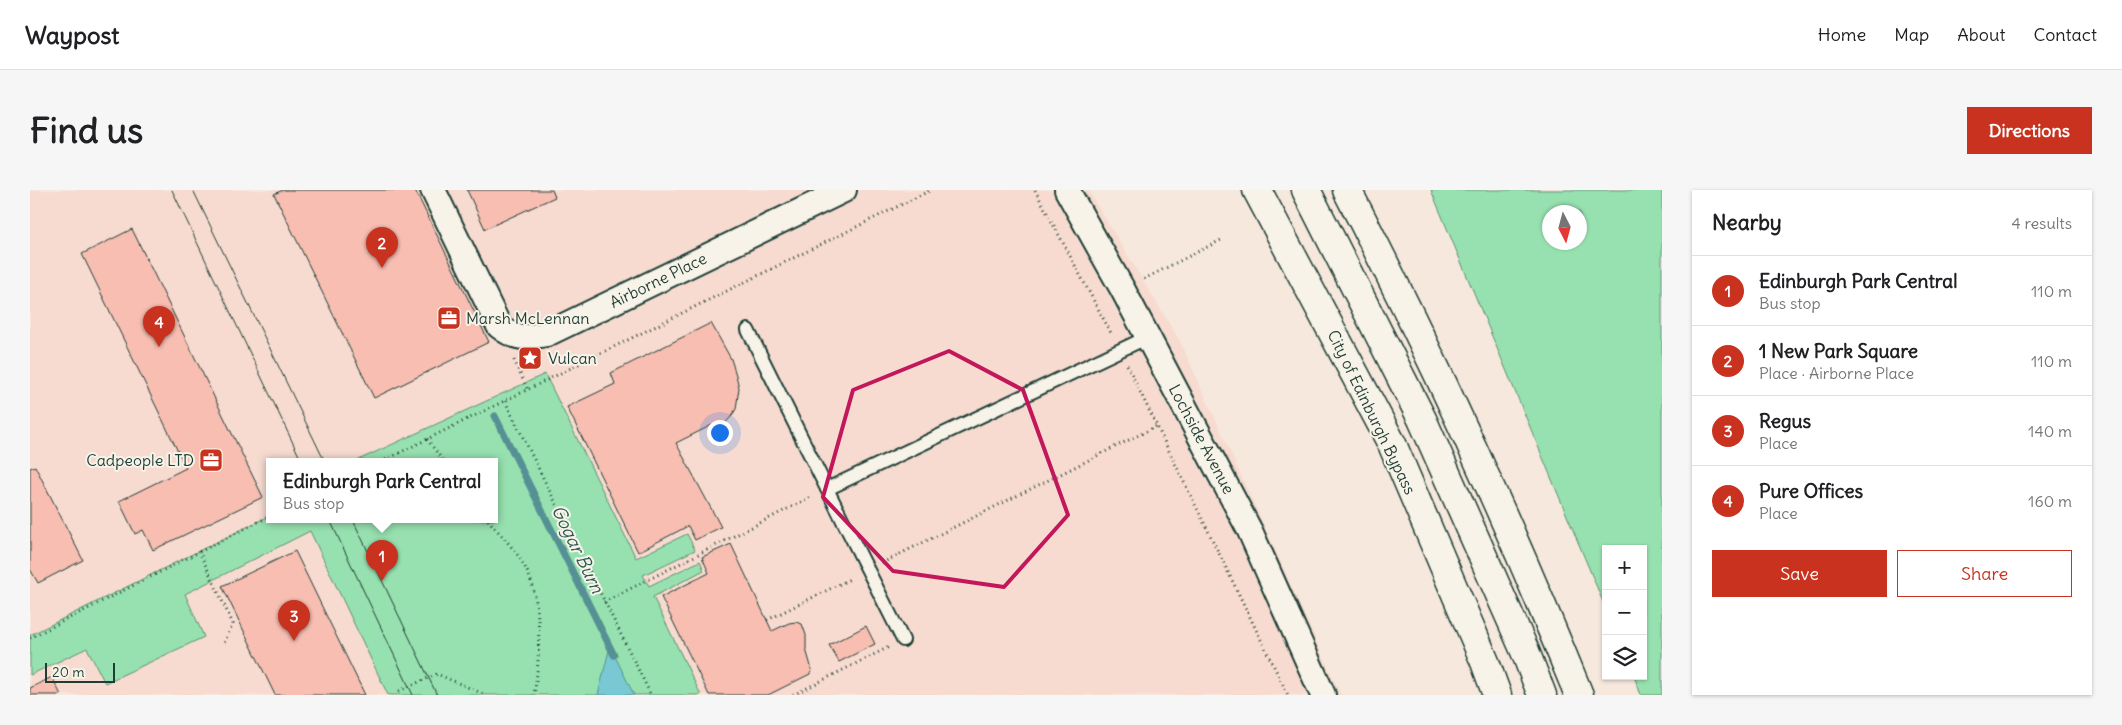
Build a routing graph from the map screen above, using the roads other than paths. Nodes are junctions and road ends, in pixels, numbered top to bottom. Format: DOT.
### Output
graph roads {
  1 [pos="433,190"];
  2 [pos="844,190"];
  3 [pos="1067,190"];
  4 [pos="1306,190"];
  5 [pos="1347,190"];
  6 [pos="1258,192"];
  7 [pos="748,330"];
  8 [pos="1148,337"];
  9 [pos="828,489"];
  10 [pos="903,640"];
  11 [pos="1323,695"];
  12 [pos="1497,695"];
  13 [pos="1542,695"];
  14 [pos="1579,695"];
  1 -- 2 [label="street, Airborne Place"];
  3 -- 8 [label="street, Lochside Avenue"];
  4 -- 13 [label="main road"];
  5 -- 14 [label="main road"];
  6 -- 12 [label="main road, City of Edinburgh Bypass"];
  7 -- 9 [label="lane"];
  8 -- 9 [label="lane"];
  8 -- 11 [label="street, Lochside Avenue"];
  9 -- 10 [label="lane"];
}
